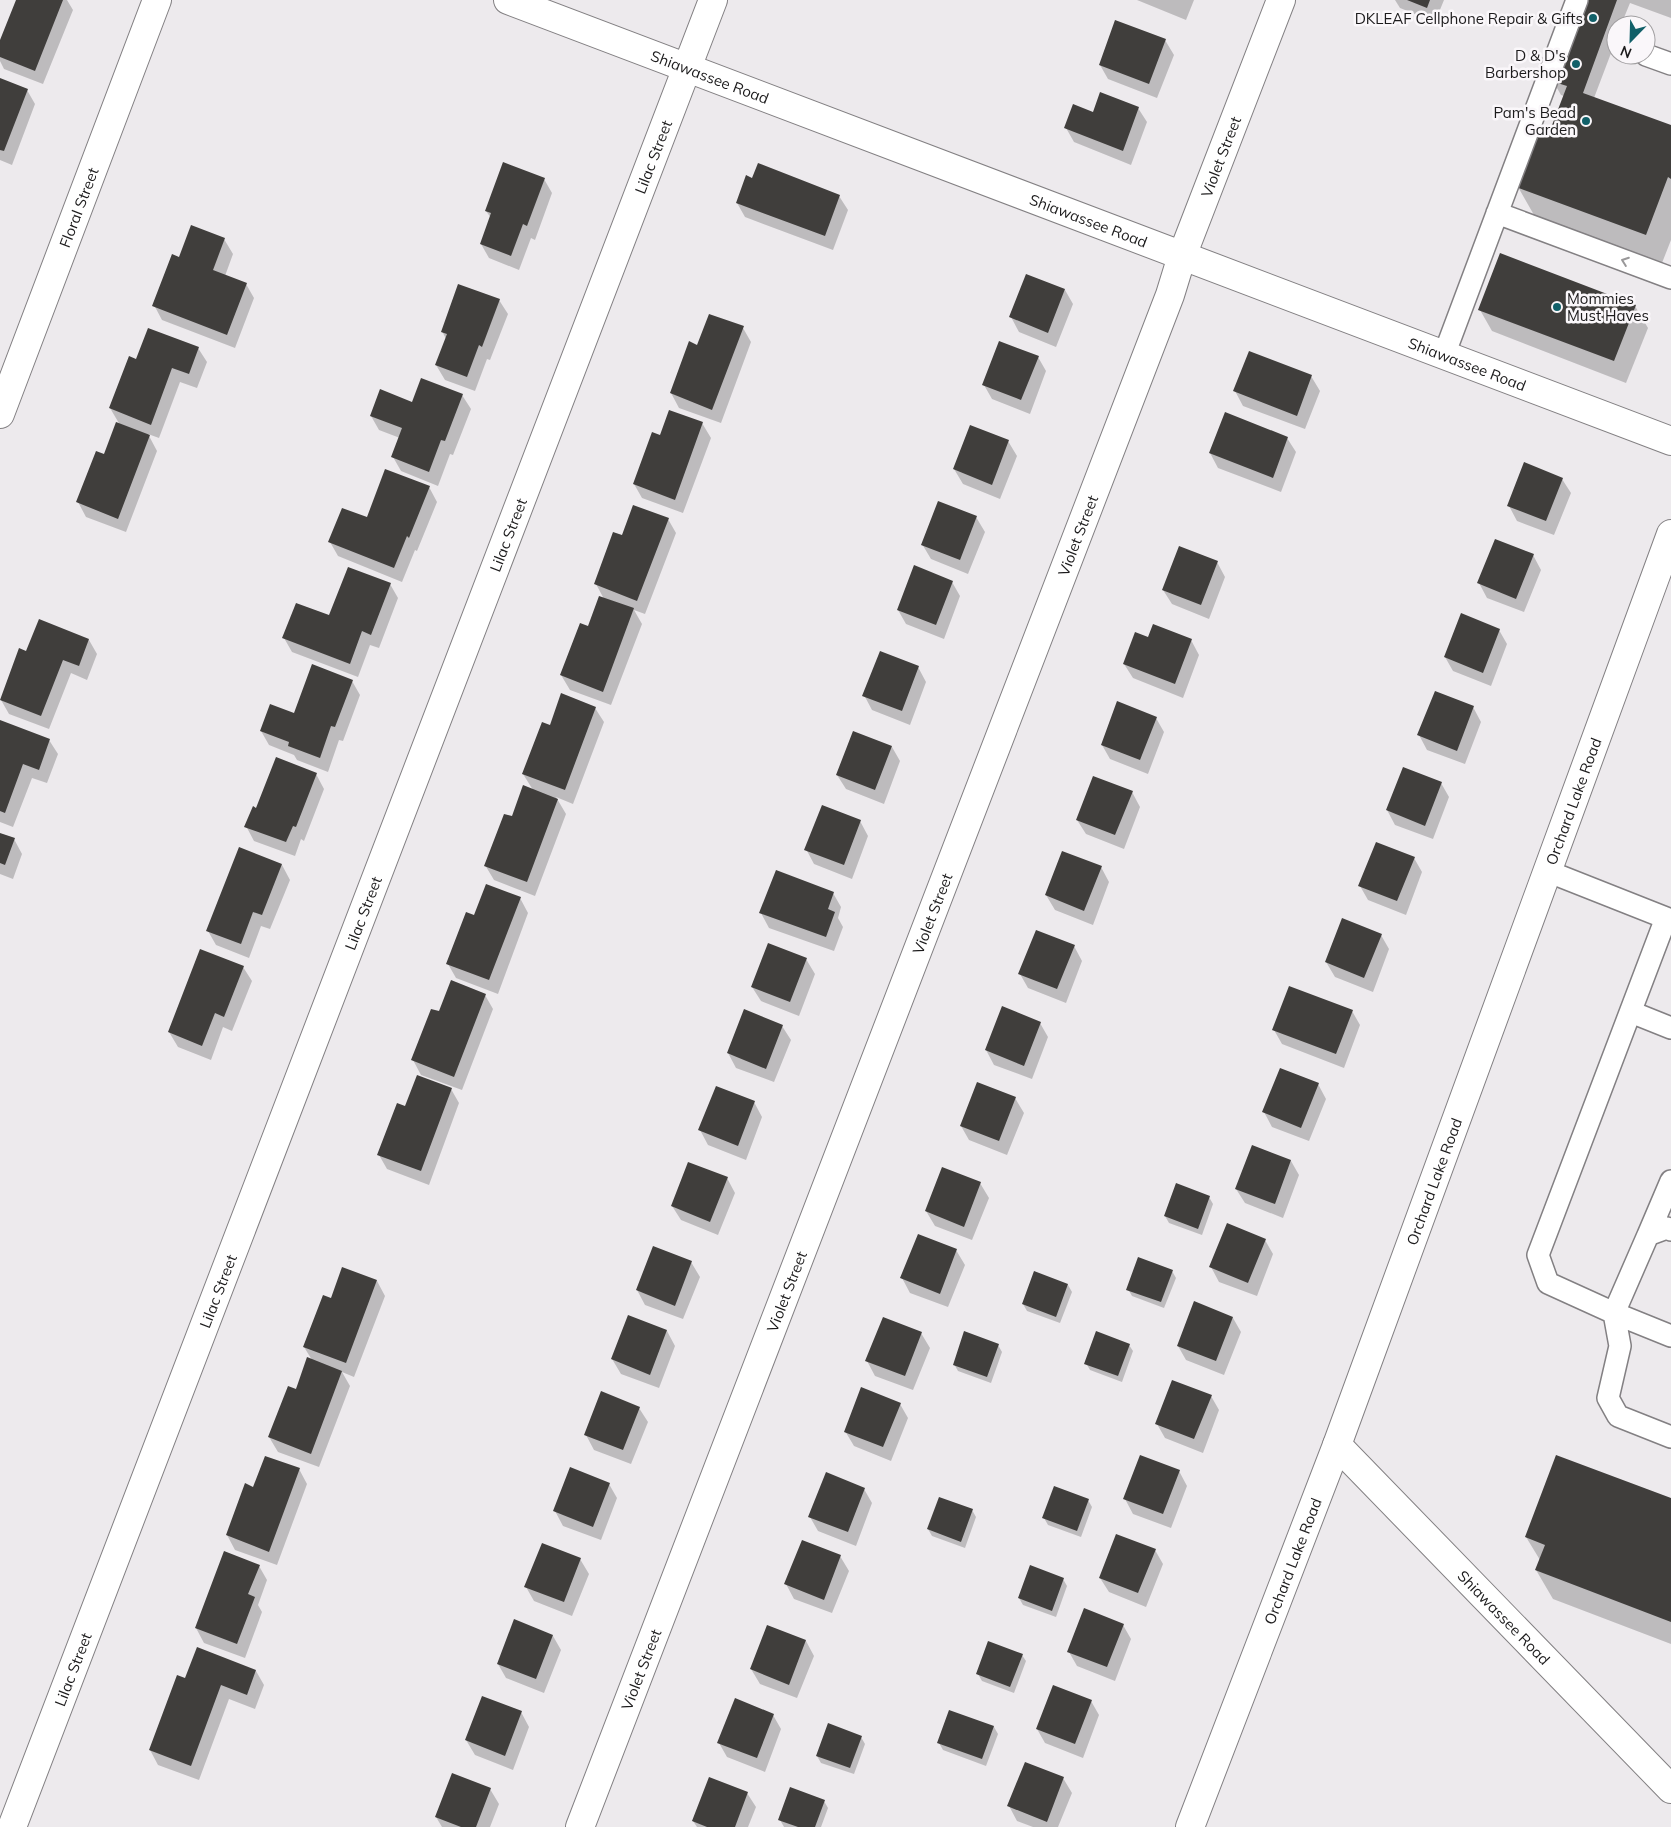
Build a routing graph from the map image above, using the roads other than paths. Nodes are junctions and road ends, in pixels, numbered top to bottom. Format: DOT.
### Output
graph roads {
  1 [pos="158,0"];
  2 [pos="508,0"];
  3 [pos="713,0"];
  4 [pos="1281,0"];
  5 [pos="1577,0"];
  6 [pos="1656,58"];
  7 [pos="1671,64"];
  8 [pos="687,68"];
  9 [pos="1497,213"];
  10 [pos="1182,256"];
  11 [pos="1671,278"];
  12 [pos="1444,355"];
  13 [pos="0,414"];
  14 [pos="1671,441"];
  15 [pos="1669,547"];
  16 [pos="1547,871"];
  17 [pos="1669,919"];
  18 [pos="1630,1012"];
  19 [pos="1671,1028"];
  20 [pos="1671,1181"];
  21 [pos="1671,1230"];
  22 [pos="1648,1235"];
  23 [pos="1614,1313"];
  24 [pos="1671,1336"];
  25 [pos="1671,1437"];
  26 [pos="1337,1445"];
  27 [pos="1671,1790"];
  28 [pos="12,1827"];
  29 [pos="580,1827"];
  30 [pos="1190,1827"];
  1 -- 13 [label="street, Floral Street"];
  2 -- 8 [label="street, Shiawassee Road"];
  3 -- 8 [label="street, Lilac Street"];
  4 -- 10 [label="street, Violet Street"];
  5 -- 9 [label="lane"];
  6 -- 7 [label="lane"];
  8 -- 10 [label="street, Shiawassee Road"];
  8 -- 28 [label="street, Lilac Street"];
  11 -- 9 [label="lane, one-way"];
  9 -- 12 [label="lane"];
  10 -- 12 [label="street, Shiawassee Road"];
  10 -- 29 [label="street, Violet Street"];
  12 -- 14 [label="street, Shiawassee Road"];
  15 -- 16 [label="street, Orchard Lake Road"];
  16 -- 17 [label="lane"];
  16 -- 26 [label="street, Orchard Lake Road"];
  17 -- 18 [label="lane"];
  18 -- 19 [label="lane"];
  18 -- 23 [label="lane"];
  20 -- 22 [label="lane"];
  21 -- 22 [label="lane"];
  22 -- 23 [label="lane"];
  23 -- 24 [label="lane"];
  23 -- 25 [label="lane"];
  26 -- 27 [label="street, Shiawassee Road"];
  26 -- 30 [label="street, Orchard Lake Road"];
}
